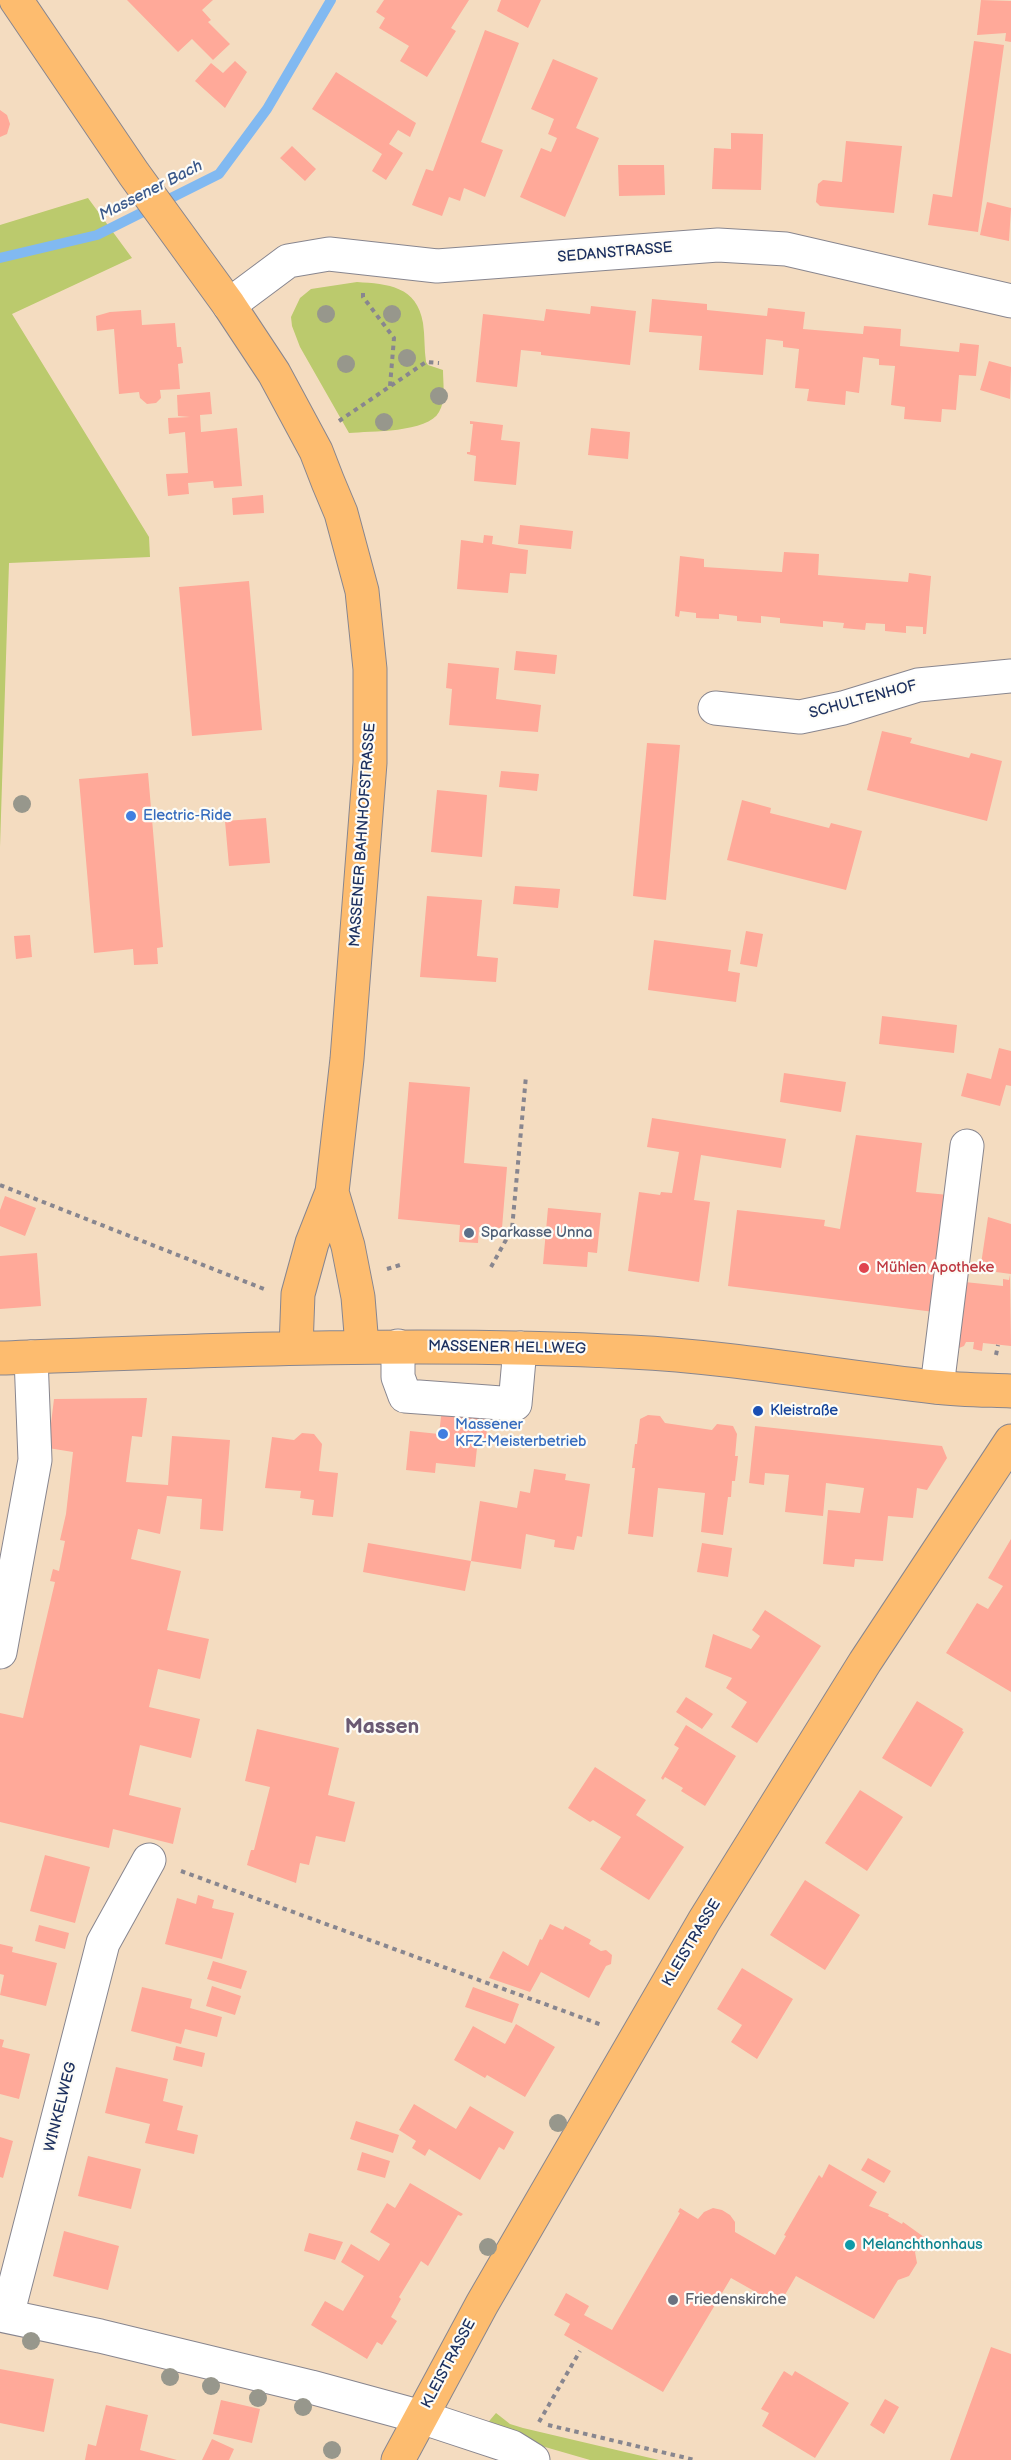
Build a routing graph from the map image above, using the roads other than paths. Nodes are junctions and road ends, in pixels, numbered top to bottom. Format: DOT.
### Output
graph roads {
  1 [pos="16,0"];
  2 [pos="1011,301"];
  3 [pos="229,305"];
  4 [pos="1011,676"];
  5 [pos="715,708"];
  6 [pos="968,1146"];
  7 [pos="333,1192"];
  8 [pos="362,1346"];
  9 [pos="398,1346"];
  10 [pos="296,1348"];
  11 [pos="520,1348"];
  12 [pos="16,1357"];
  13 [pos="937,1388"];
  14 [pos="1011,1391"];
  15 [pos="1011,1441"];
  16 [pos="0,1652"];
  17 [pos="149,1860"];
  18 [pos="4,2316"];
  19 [pos="421,2417"];
  20 [pos="404,2459"];
  21 [pos="533,2460"];
  1 -- 3 [label="main road, MASSENER BAHNHOFSTRASSE"];
  2 -- 3 [label="street, SEDANSTRASSE"];
  3 -- 7 [label="main road, MASSENER BAHNHOFSTRASSE"];
  4 -- 5 [label="street, SCHULTENHOF"];
  6 -- 13 [label="street"];
  7 -- 8 [label="main road, MASSENER BAHNHOFSTRASSE"];
  7 -- 10 [label="main road, MASSENER BAHNHOFSTRASSE"];
  8 -- 9 [label="main road, MASSENER HELLWEG"];
  8 -- 10 [label="main road, MASSENER HELLWEG"];
  9 -- 11 [label="main road, MASSENER HELLWEG"];
  9 -- 11 [label="street"];
  10 -- 12 [label="main road, MASSENER HELLWEG"];
  11 -- 13 [label="main road, MASSENER HELLWEG"];
  12 -- 16 [label="street"];
  13 -- 14 [label="main road, MASSENER HELLWEG"];
  15 -- 19 [label="main road, KLEISTRASSE"];
  17 -- 18 [label="street, WINKELWEG"];
  18 -- 19 [label="street, WINKELWEG"];
  19 -- 20 [label="main road, KLEISTRASSE"];
  19 -- 21 [label="street, WINKELWEG"];
}
